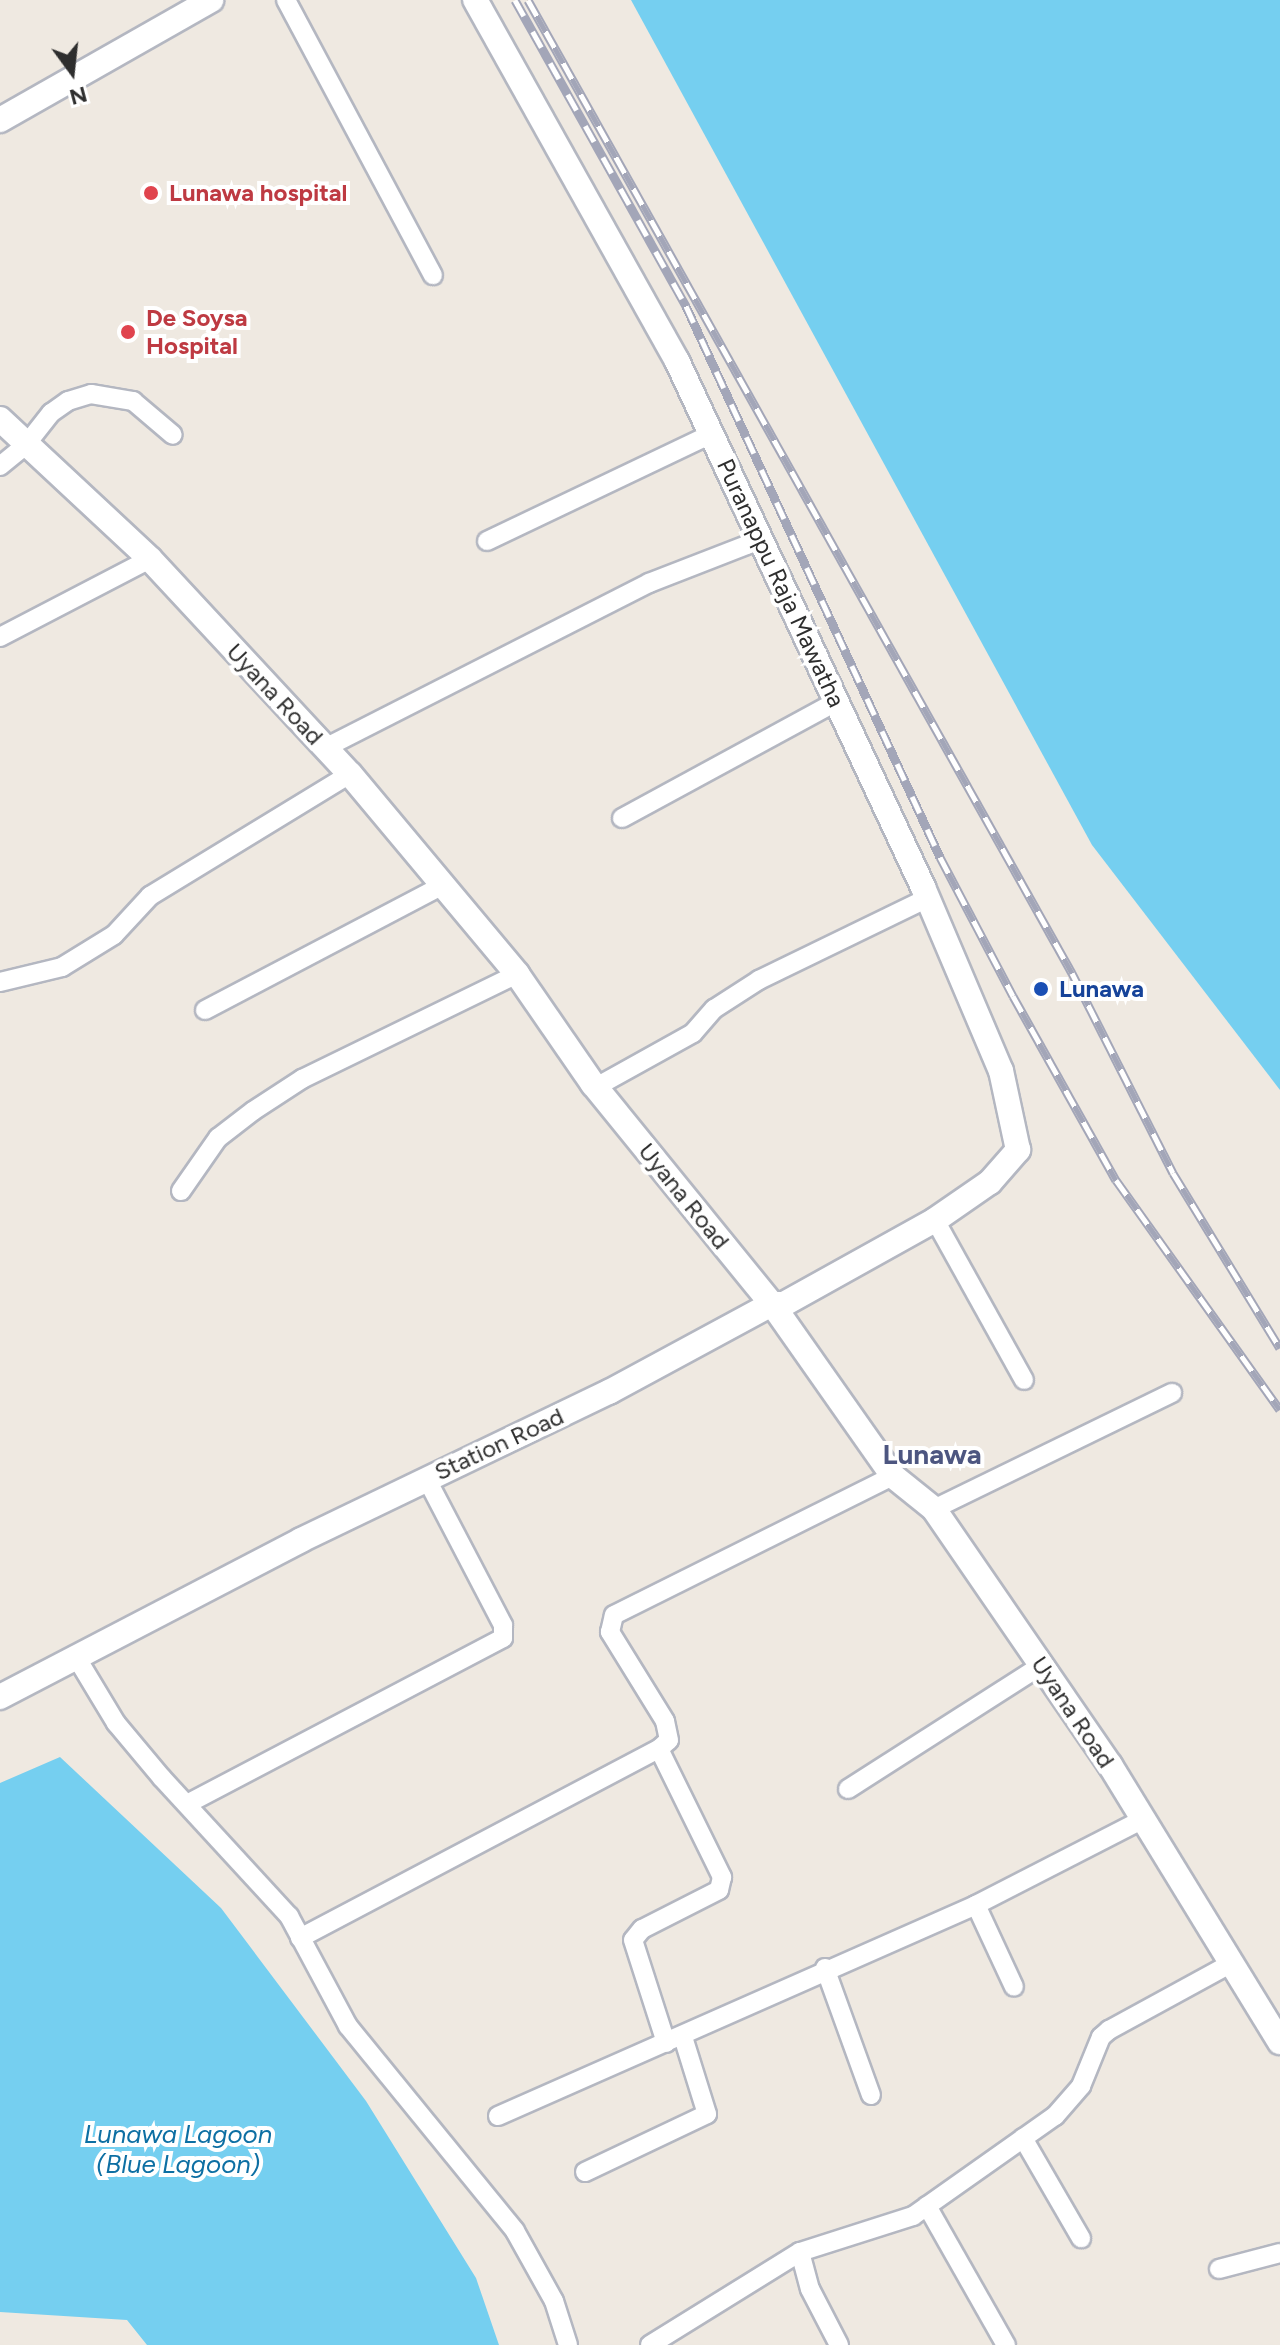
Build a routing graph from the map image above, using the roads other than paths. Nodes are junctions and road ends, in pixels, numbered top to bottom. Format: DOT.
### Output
graph roads {
  1 [pos="211,0"];
  2 [pos="286,0"];
  3 [pos="475,0"];
  4 [pos="0,120"];
  5 [pos="433,275"];
  6 [pos="0,419"];
  7 [pos="711,434"];
  8 [pos="173,435"];
  9 [pos="25,446"];
  10 [pos="0,466"];
  11 [pos="760,540"];
  12 [pos="487,541"];
  13 [pos="150,559"];
  14 [pos="0,637"];
  15 [pos="836,702"];
  16 [pos="325,748"];
  17 [pos="350,774"];
  18 [pos="622,818"];
  19 [pos="445,884"];
  20 [pos="928,898"];
  21 [pos="517,974"];
  22 [pos="0,982"];
  23 [pos="205,1010"];
  24 [pos="593,1084"];
  25 [pos="990,1182"];
  26 [pos="181,1191"];
  27 [pos="935,1220"];
  28 [pos="772,1304"];
  29 [pos="1024,1380"];
  30 [pos="1172,1393"];
  31 [pos="893,1476"];
  32 [pos="426,1478"];
  33 [pos="934,1509"];
  34 [pos="78,1660"];
  35 [pos="1042,1665"];
  36 [pos="0,1697"];
  37 [pos="659,1749"];
  38 [pos="848,1789"];
  39 [pos="187,1804"];
  40 [pos="1143,1819"];
  41 [pos="976,1905"];
  42 [pos="300,1938"];
  43 [pos="1232,1963"];
  44 [pos="825,1968"];
  45 [pos="1014,1987"];
  46 [pos="1278,2032"];
  47 [pos="674,2040"];
  48 [pos="871,2095"];
  49 [pos="498,2116"];
  50 [pos="1023,2138"];
  51 [pos="585,2172"];
  52 [pos="927,2206"];
  53 [pos="1081,2238"];
  54 [pos="800,2252"];
  55 [pos="1280,2253"];
  56 [pos="1219,2269"];
  57 [pos="568,2345"];
  58 [pos="650,2345"];
  59 [pos="839,2345"];
  60 [pos="1006,2345"];
  1 -- 4 [label="street"];
  2 -- 5 [label="street"];
  3 -- 7 [label="street, Puranappu Raja Mawatha"];
  6 -- 9 [label="street, Uyana Road"];
  7 -- 11 [label="street, Puranappu Raja Mawatha"];
  7 -- 12 [label="street"];
  8 -- 9 [label="street"];
  9 -- 10 [label="street"];
  9 -- 13 [label="street, Uyana Road"];
  11 -- 15 [label="street, Puranappu Raja Mawatha"];
  11 -- 16 [label="street"];
  13 -- 14 [label="street"];
  13 -- 16 [label="street, Uyana Road"];
  15 -- 18 [label="street"];
  15 -- 20 [label="street, Puranappu Raja Mawatha"];
  16 -- 17 [label="street, Uyana Road"];
  17 -- 19 [label="street, Uyana Road"];
  17 -- 22 [label="street"];
  19 -- 21 [label="street, Uyana Road"];
  19 -- 23 [label="street"];
  20 -- 24 [label="street"];
  20 -- 25 [label="street, Puranappu Raja Mawatha"];
  21 -- 24 [label="street, Uyana Road"];
  21 -- 26 [label="street"];
  24 -- 28 [label="street, Uyana Road"];
  25 -- 27 [label="street, Station Road"];
  27 -- 28 [label="street, Station Road"];
  27 -- 29 [label="street"];
  28 -- 31 [label="street, Uyana Road"];
  28 -- 32 [label="street, Station Road"];
  30 -- 33 [label="street"];
  31 -- 33 [label="street, Uyana Road"];
  31 -- 37 [label="street"];
  32 -- 34 [label="street, Station Road"];
  32 -- 39 [label="street"];
  33 -- 35 [label="street, Uyana Road"];
  34 -- 36 [label="street, Station Road"];
  34 -- 39 [label="street"];
  35 -- 38 [label="street"];
  35 -- 40 [label="street, Uyana Road"];
  37 -- 42 [label="street"];
  37 -- 47 [label="street"];
  39 -- 42 [label="street"];
  40 -- 41 [label="street"];
  40 -- 43 [label="street, Uyana Road"];
  41 -- 44 [label="street"];
  41 -- 45 [label="street"];
  42 -- 57 [label="street"];
  43 -- 46 [label="street, Uyana Road"];
  43 -- 50 [label="street"];
  44 -- 47 [label="street"];
  44 -- 48 [label="street"];
  47 -- 49 [label="street"];
  47 -- 51 [label="street"];
  50 -- 52 [label="street"];
  50 -- 53 [label="street"];
  52 -- 54 [label="street"];
  52 -- 60 [label="street"];
  54 -- 58 [label="street"];
  54 -- 59 [label="street"];
  55 -- 56 [label="street"];
}
